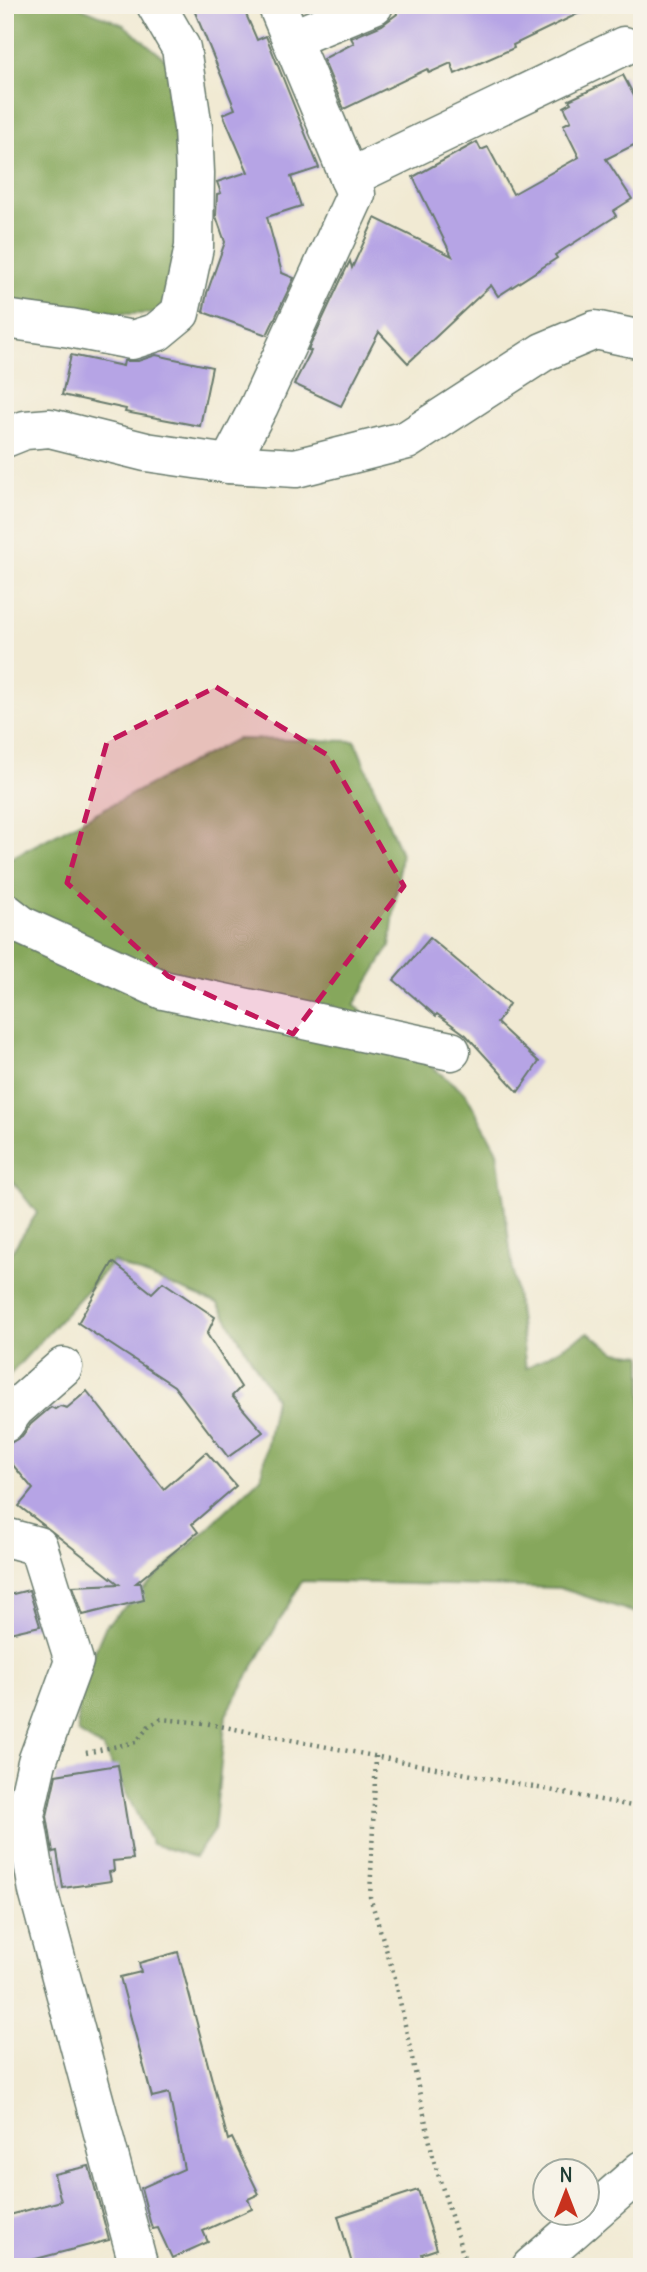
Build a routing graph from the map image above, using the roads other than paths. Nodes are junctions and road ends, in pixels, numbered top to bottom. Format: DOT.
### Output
graph roads {
  1 [pos="156,5"];
  2 [pos="374,5"];
  3 [pos="284,22"];
  4 [pos="624,46"];
  5 [pos="349,178"];
  6 [pos="5,319"];
  7 [pos="642,340"];
  8 [pos="5,438"];
  9 [pos="229,464"];
  10 [pos="5,912"];
  11 [pos="451,1051"];
  12 [pos="63,1367"];
  13 [pos="5,1423"];
  14 [pos="5,1537"];
  15 [pos="642,2170"];
  16 [pos="139,2267"];
  17 [pos="531,2267"];
  1 -- 6 [label="street"];
  2 -- 3 [label="street"];
  3 -- 5 [label="street"];
  4 -- 5 [label="street"];
  5 -- 9 [label="street"];
  7 -- 9 [label="street"];
  8 -- 9 [label="street"];
  10 -- 11 [label="street"];
  12 -- 13 [label="street"];
  14 -- 16 [label="street"];
  15 -- 17 [label="street"];
}
